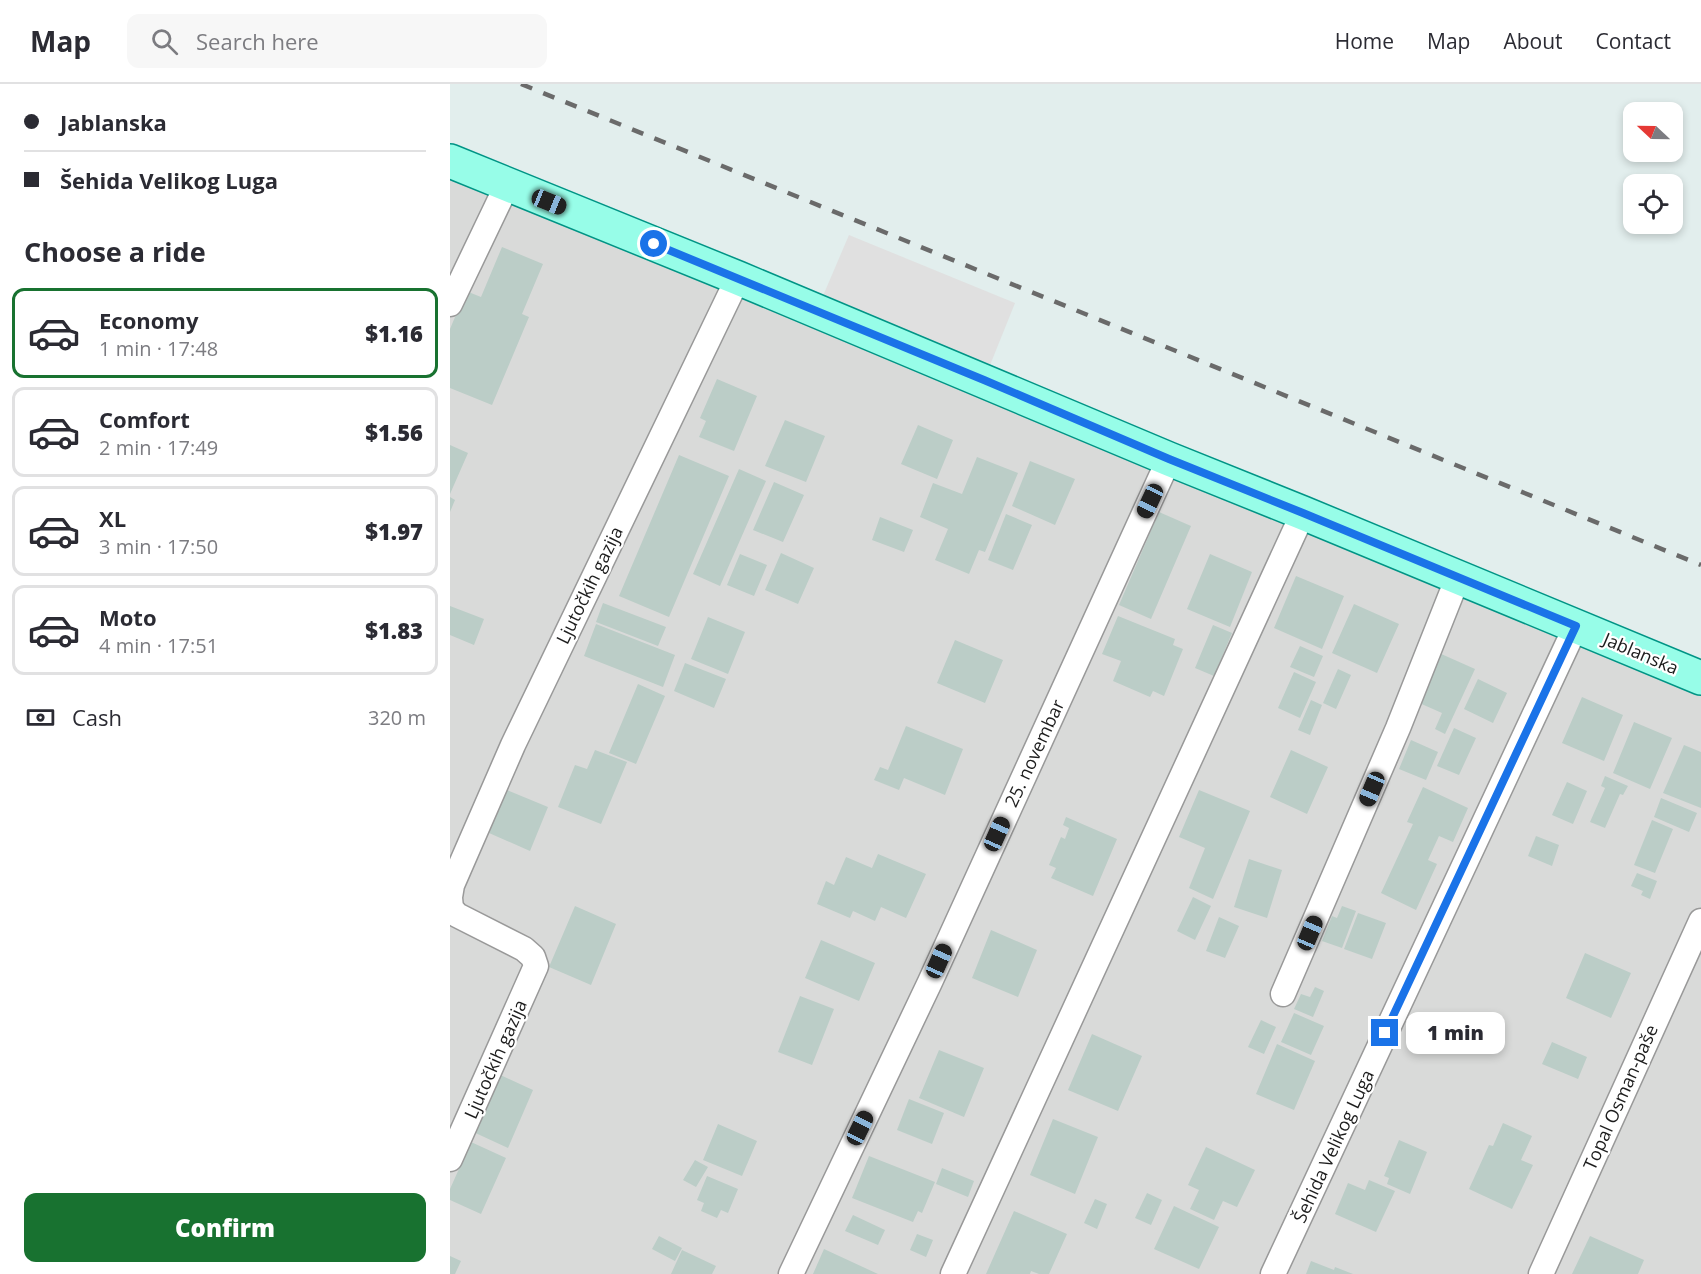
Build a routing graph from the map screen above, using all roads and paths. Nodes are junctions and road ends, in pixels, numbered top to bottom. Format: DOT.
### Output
graph roads {
  1 [pos="450,162"];
  2 [pos="507,185"];
  3 [pos="738,278"];
  4 [pos="450,304"];
  5 [pos="1169,459"];
  6 [pos="1303,513"];
  7 [pos="1458,577"];
  8 [pos="1576,626"];
  9 [pos="1701,678"];
  10 [pos="450,898"];
  11 [pos="1701,921"];
  12 [pos="1283,994"];
  13 [pos="450,1159"];
  14 [pos="790,1274"];
  15 [pos="953,1274"];
  16 [pos="1273,1274"];
  17 [pos="1541,1274"];
  1 -- 2 [label="main road, Jablanska"];
  2 -- 3 [label="main road, Jablanska"];
  2 -- 4 [label="street"];
  3 -- 5 [label="main road, Jablanska"];
  3 -- 10 [label="street, Ljutočkih gazija"];
  5 -- 6 [label="main road, Jablanska"];
  5 -- 14 [label="street, 25. novembar"];
  6 -- 7 [label="main road, Jablanska"];
  6 -- 15 [label="street"];
  7 -- 8 [label="main road, Jablanska"];
  7 -- 12 [label="street"];
  8 -- 9 [label="main road, Jablanska"];
  8 -- 16 [label="street, Šehida Velikog Luga"];
  10 -- 13 [label="street, Ljutočkih gazija"];
  11 -- 17 [label="street, Topal Osman-paše"];
}
